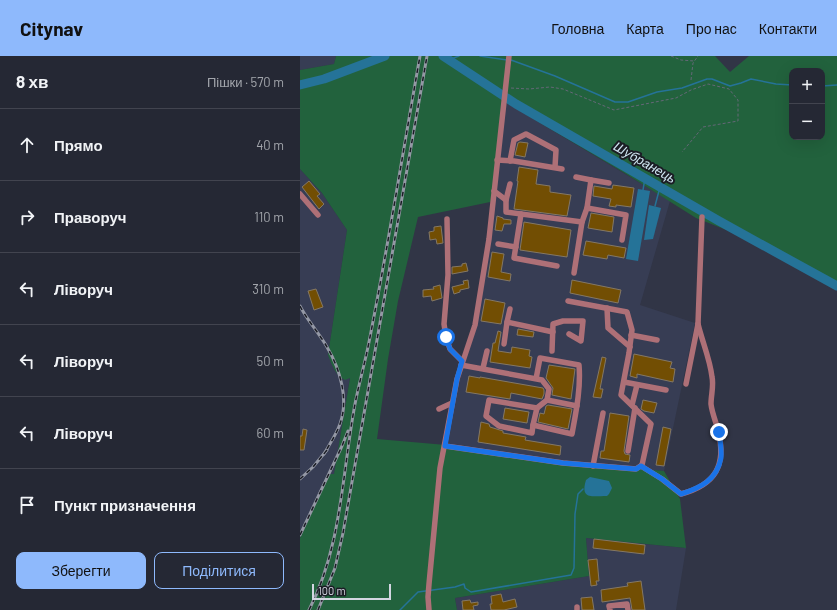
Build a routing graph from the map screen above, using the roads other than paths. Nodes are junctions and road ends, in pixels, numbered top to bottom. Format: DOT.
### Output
graph roads {
  1 [pos="510,56"];
  2 [pos="497,160"];
  3 [pos="510,161"];
  4 [pos="555,167"];
  5 [pos="562,169"];
  6 [pos="576,177"];
  7 [pos="591,180"];
  8 [pos="610,183"];
  9 [pos="510,184"];
  10 [pos="494,191"];
  11 [pos="300,194"];
  12 [pos="506,200"];
  13 [pos="587,208"];
  14 [pos="521,214"];
  15 [pos="318,215"];
  16 [pos="702,217"];
  17 [pos="447,219"];
  18 [pos="582,222"];
  19 [pos="622,240"];
  20 [pos="498,244"];
  21 [pos="516,247"];
  22 [pos="557,266"];
  23 [pos="574,273"];
  24 [pos="568,301"];
  25 [pos="607,308"];
  26 [pos="510,310"];
  27 [pos="507,322"];
  28 [pos="698,324"];
  29 [pos="553,332"];
  30 [pos="569,334"];
  31 [pos="631,335"];
  32 [pos="657,340"];
  33 [pos="504,344"];
  34 [pos="630,347"];
  35 [pos="487,351"];
  36 [pos="552,360"];
  37 [pos="461,363"];
  38 [pos="483,368"];
  39 [pos="536,379"];
  40 [pos="624,382"];
  41 [pos="637,384"];
  42 [pos="686,384"];
  43 [pos="666,390"];
  44 [pos="547,400"];
  45 [pos="452,403"];
  46 [pos="577,406"];
  47 [pos="634,407"];
  48 [pos="537,408"];
  49 [pos="439,409"];
  50 [pos="604,413"];
  51 [pos="533,425"];
  52 [pos="445,446"];
  53 [pos="628,451"];
  54 [pos="594,466"];
  55 [pos="641,466"];
  56 [pos="429,610"];
  57 [pos="610,610"];
  58 [pos="628,610"];
  1 -- 2 [label="lane"];
  2 -- 3 [label="lane"];
  2 -- 10 [label="lane"];
  3 -- 4 [label="lane"];
  3 -- 4 [label="lane"];
  4 -- 5 [label="lane"];
  6 -- 7 [label="lane"];
  7 -- 8 [label="lane"];
  7 -- 13 [label="lane"];
  9 -- 12 [label="lane"];
  10 -- 12 [label="lane"];
  10 -- 37 [label="lane"];
  11 -- 15 [label="lane"];
  12 -- 14 [label="lane"];
  13 -- 18 [label="lane"];
  13 -- 19 [label="lane"];
  14 -- 18 [label="lane"];
  14 -- 21 [label="lane"];
  16 -- 28 [label="lane"];
  17 -- 37 [label="lane"];
  18 -- 23 [label="lane"];
  20 -- 21 [label="lane"];
  21 -- 22 [label="lane"];
  24 -- 25 [label="lane"];
  25 -- 31 [label="lane"];
  25 -- 34 [label="lane"];
  26 -- 27 [label="lane"];
  27 -- 29 [label="lane"];
  27 -- 33 [label="lane"];
  28 -- 42 [label="lane"];
  28 -- 55 [label="lane"];
  29 -- 30 [label="lane"];
  29 -- 36 [label="lane"];
  31 -- 32 [label="lane"];
  31 -- 34 [label="lane"];
  34 -- 40 [label="lane"];
  35 -- 38 [label="lane"];
  36 -- 39 [label="lane"];
  36 -- 46 [label="lane"];
  37 -- 38 [label="lane"];
  37 -- 45 [label="lane"];
  38 -- 39 [label="lane"];
  39 -- 44 [label="lane"];
  40 -- 41 [label="lane"];
  40 -- 47 [label="lane"];
  41 -- 43 [label="lane"];
  41 -- 47 [label="lane"];
  44 -- 46 [label="lane"];
  44 -- 48 [label="lane"];
  45 -- 49 [label="lane"];
  45 -- 52 [label="lane"];
  46 -- 51 [label="lane"];
  47 -- 53 [label="lane"];
  47 -- 55 [label="lane"];
  48 -- 51 [label="lane"];
  48 -- 51 [label="lane"];
  50 -- 54 [label="lane"];
  52 -- 54 [label="lane"];
  52 -- 56 [label="lane"];
  54 -- 55 [label="lane"];
  57 -- 58 [label="lane"];
}
